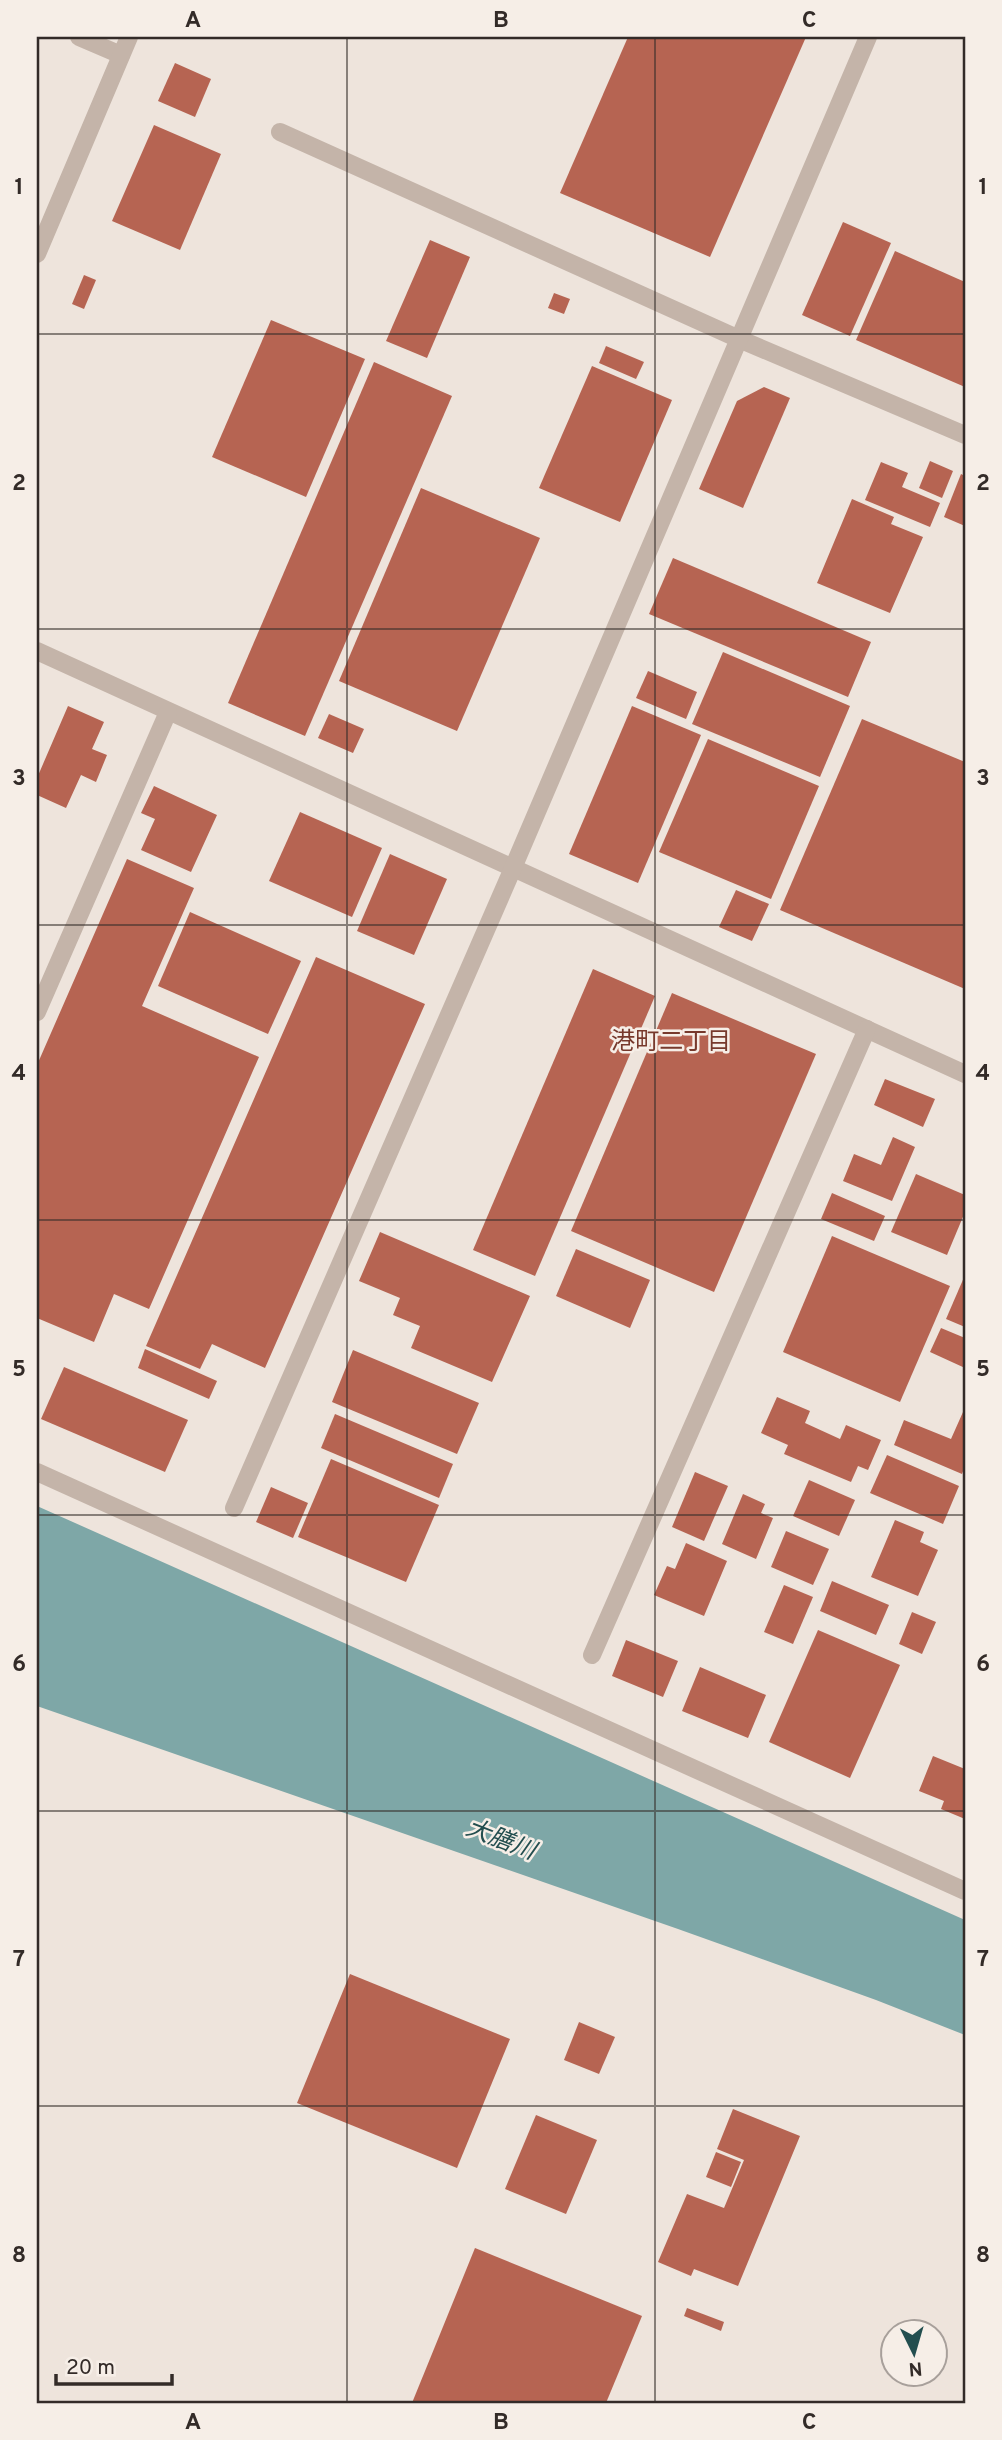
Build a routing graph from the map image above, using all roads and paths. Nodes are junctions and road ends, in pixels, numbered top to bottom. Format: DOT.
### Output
graph roads {
  1 [pos="79,37"];
  2 [pos="129,37"];
  3 [pos="868,37"];
  4 [pos="121,55"];
  5 [pos="280,132"];
  6 [pos="37,254"];
  7 [pos="739,339"];
  8 [pos="965,435"];
  9 [pos="37,651"];
  10 [pos="168,712"];
  11 [pos="513,868"];
  12 [pos="37,1012"];
  13 [pos="867,1029"];
  14 [pos="965,1074"];
  15 [pos="37,1472"];
  16 [pos="234,1508"];
  17 [pos="592,1655"];
  18 [pos="965,1891"];
  1 -- 4 [label="street"];
  2 -- 4 [label="street"];
  3 -- 7 [label="street"];
  4 -- 6 [label="street"];
  5 -- 7 [label="street"];
  7 -- 8 [label="street"];
  7 -- 11 [label="street"];
  9 -- 10 [label="street"];
  10 -- 11 [label="street"];
  10 -- 12 [label="street"];
  11 -- 13 [label="street"];
  11 -- 16 [label="street"];
  13 -- 14 [label="street"];
  13 -- 17 [label="street"];
  15 -- 18 [label="street"];
}
